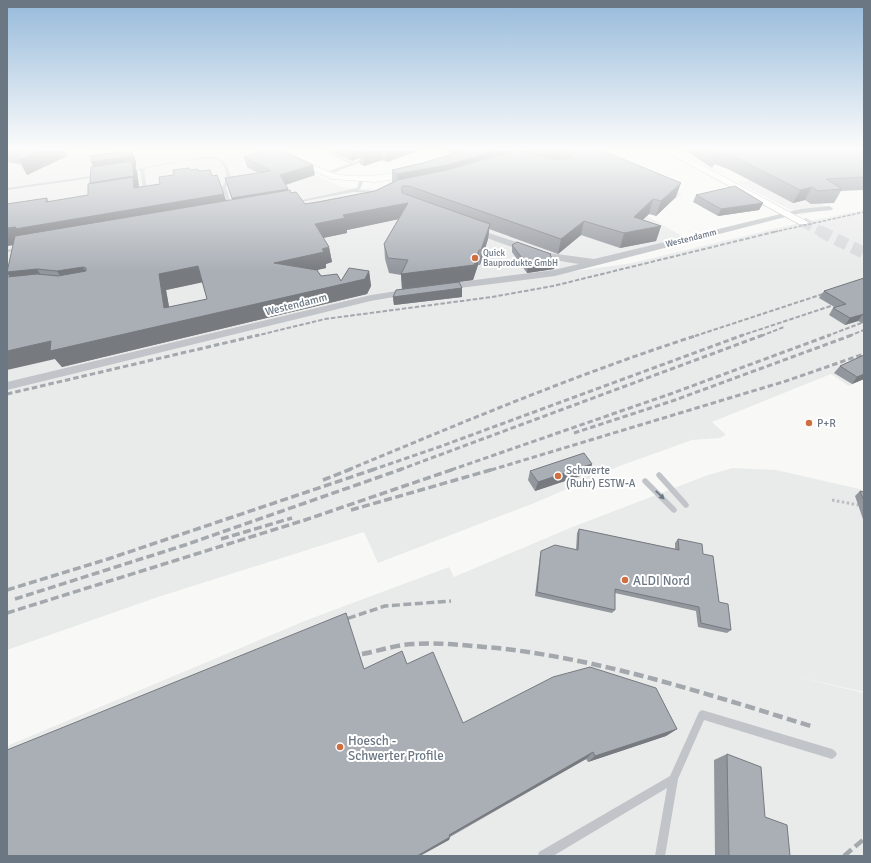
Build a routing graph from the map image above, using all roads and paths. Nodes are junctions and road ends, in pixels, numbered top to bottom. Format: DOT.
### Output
graph roads {
  1 [pos="225,190"];
  2 [pos="352,190"];
  3 [pos="357,190"];
  4 [pos="743,190"];
  5 [pos="384,192"];
  6 [pos="290,202"];
  7 [pos="829,208"];
  8 [pos="233,212"];
  9 [pos="788,214"];
  10 [pos="803,222"];
  11 [pos="465,227"];
  12 [pos="21,249"];
  13 [pos="14,250"];
  14 [pos="7,251"];
  15 [pos="12,258"];
  16 [pos="594,262"];
  17 [pos="434,289"];
  18 [pos="419,291"];
  19 [pos="7,386"];
  20 [pos="659,475"];
  21 [pos="645,481"];
  22 [pos="832,500"];
  23 [pos="686,505"];
  24 [pos="858,505"];
  25 [pos="674,510"];
  26 [pos="832,754"];
  27 [pos="673,780"];
  28 [pos="543,856"];
  29 [pos="660,856"];
  1 -- 8 [label="lane"];
  2 -- 6 [label="lane"];
  3 -- 5 [label="lane"];
  4 -- 9 [label="street"];
  7 -- 9 [label="street, Westendamm"];
  9 -- 10 [label="street"];
  9 -- 16 [label="street, Westendamm"];
  11 -- 16 [label="street, Westendamm"];
  12 -- 13 [label="lane"];
  13 -- 14 [label="lane"];
  13 -- 15 [label="lane"];
  16 -- 17 [label="street, Westendamm"];
  18 -- 19 [label="street, Westendamm"];
  20 -- 23 [label="lane"];
  21 -- 25 [label="lane, one-way"];
  22 -- 24 [label="path"];
  26 -- 27 [label="lane"];
  27 -- 28 [label="lane"];
  27 -- 29 [label="lane"];
}
